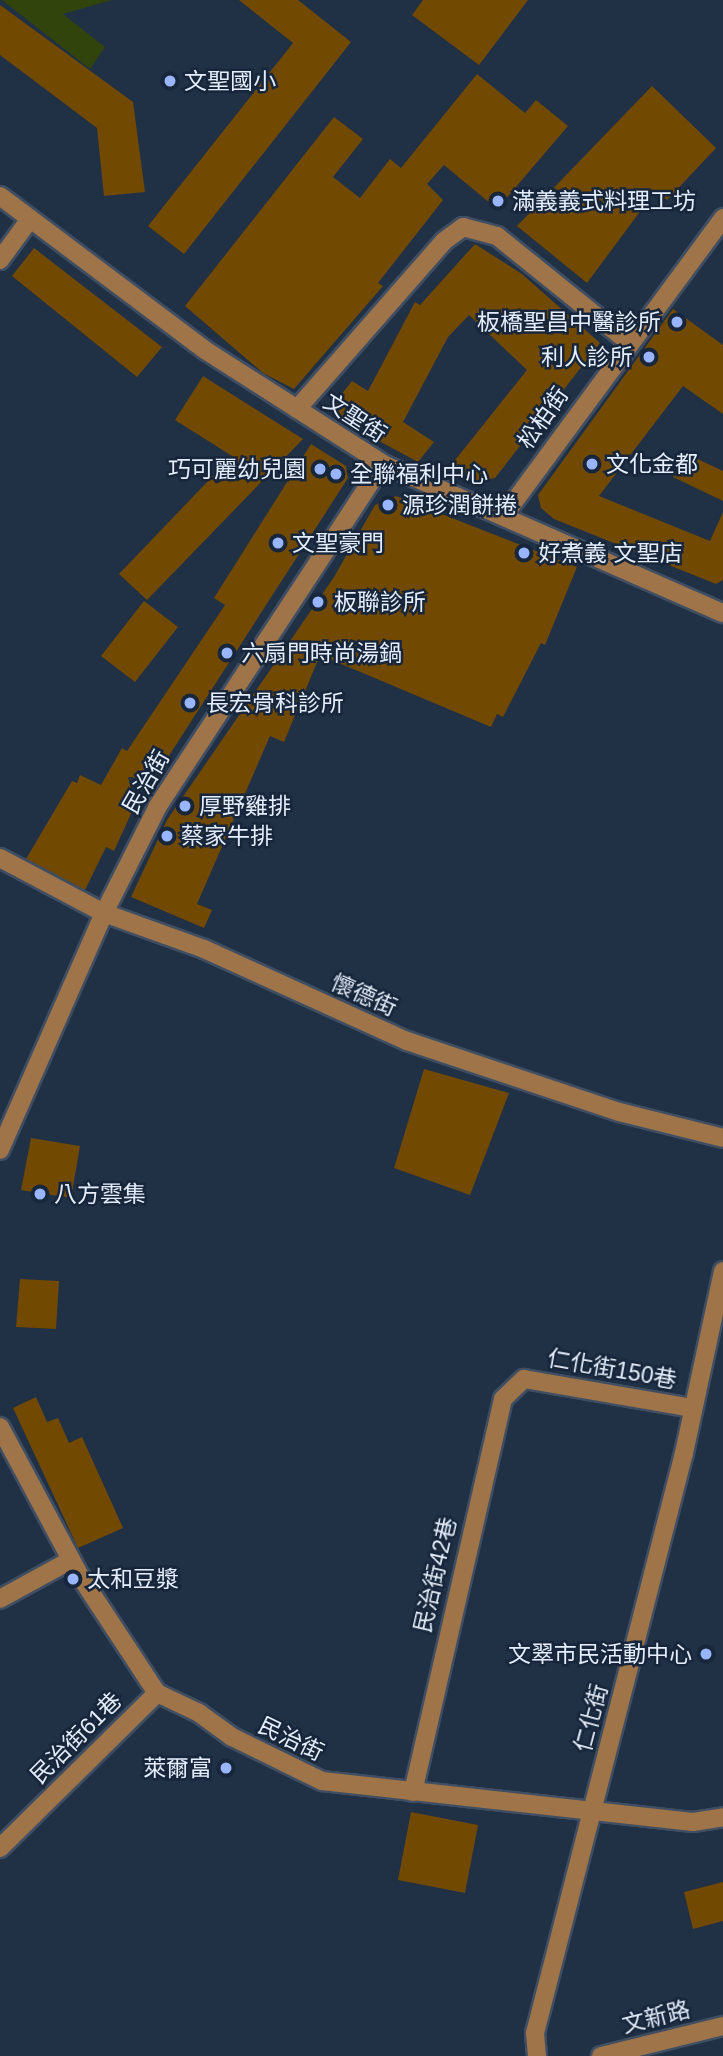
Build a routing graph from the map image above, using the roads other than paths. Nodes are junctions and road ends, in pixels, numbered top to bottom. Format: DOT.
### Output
graph roads {
  1 [pos="0,196"];
  2 [pos="30,219"];
  3 [pos="720,227"];
  4 [pos="0,260"];
  5 [pos="627,341"];
  6 [pos="297,409"];
  7 [pos="383,464"];
  8 [pos="505,514"];
  9 [pos="721,607"];
  10 [pos="0,858"];
  11 [pos="104,913"];
  12 [pos="723,1138"];
  13 [pos="0,1150"];
  14 [pos="723,1271"];
  15 [pos="524,1379"];
  16 [pos="692,1408"];
  17 [pos="0,1427"];
  18 [pos="71,1560"];
  19 [pos="0,1598"];
  20 [pos="157,1693"];
  21 [pos="413,1792"];
  22 [pos="590,1812"];
  23 [pos="723,1817"];
  24 [pos="0,1848"];
  25 [pos="723,2026"];
  26 [pos="537,2056"];
  27 [pos="601,2056"];
  1 -- 2 [label="street, 文聖街"];
  2 -- 4 [label="street"];
  2 -- 6 [label="street, 文聖街"];
  3 -- 5 [label="street, 松柏街"];
  5 -- 6 [label="street"];
  5 -- 8 [label="street, 松柏街"];
  6 -- 7 [label="street, 文聖街"];
  7 -- 8 [label="street, 文聖街"];
  7 -- 11 [label="street, 民治街"];
  8 -- 9 [label="street, 文聖街"];
  10 -- 11 [label="street, 懷德街"];
  11 -- 12 [label="street, 懷德街"];
  11 -- 13 [label="street, 民治街"];
  14 -- 16 [label="street, 仁化街"];
  15 -- 16 [label="street, 仁化街150巷"];
  15 -- 21 [label="street, 民治街42巷"];
  16 -- 22 [label="street, 仁化街"];
  17 -- 18 [label="street, 民治街"];
  18 -- 19 [label="street"];
  18 -- 20 [label="street, 民治街"];
  20 -- 21 [label="street, 民治街"];
  20 -- 24 [label="street, 民治街61巷"];
  21 -- 22 [label="street, 民治街"];
  22 -- 23 [label="street, 民治街"];
  22 -- 26 [label="street, 仁化街"];
  25 -- 27 [label="street, 文新路"];
}
